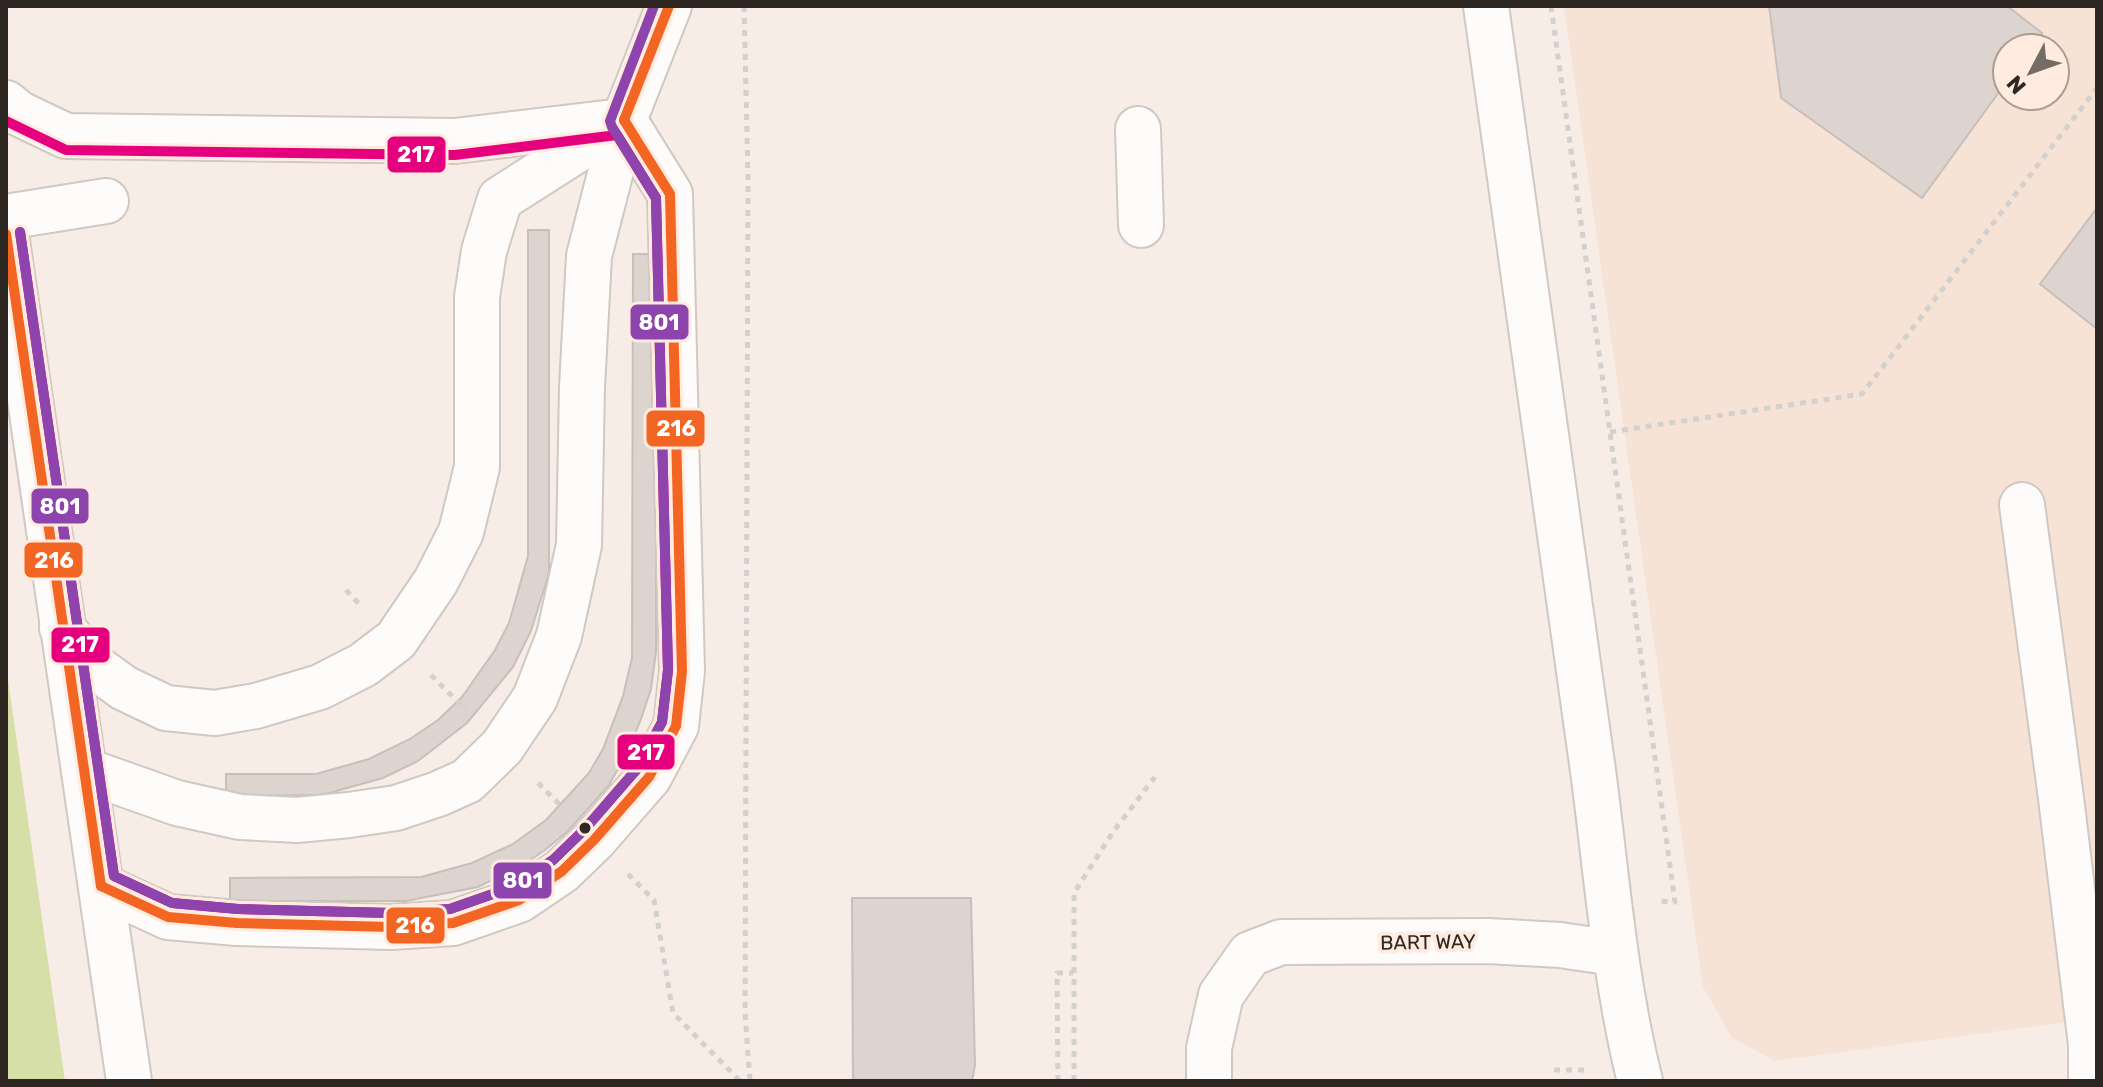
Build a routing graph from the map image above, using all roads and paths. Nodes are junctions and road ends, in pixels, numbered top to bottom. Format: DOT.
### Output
graph roads {
  1 [pos="669,6"];
  2 [pos="744,6"];
  3 [pos="1486,6"];
  4 [pos="1551,6"];
  5 [pos="2097,88"];
  6 [pos="6,103"];
  7 [pos="624,120"];
  8 [pos="1138,129"];
  9 [pos="106,201"];
  10 [pos="6,217"];
  11 [pos="1141,225"];
  12 [pos="6,234"];
  13 [pos="1610,432"];
  14 [pos="2022,505"];
  15 [pos="62,628"];
  16 [pos="84,770"];
  17 [pos="1155,777"];
  18 [pos="101,886"];
  19 [pos="1658,901"];
  20 [pos="1614,953"];
  21 [pos="1073,973"];
  22 [pos="127,1064"];
  23 [pos="1554,1070"];
  24 [pos="1594,1070"];
  25 [pos="750,1081"];
  26 [pos="1058,1081"];
  27 [pos="1074,1081"];
  28 [pos="1209,1081"];
  29 [pos="1640,1081"];
  30 [pos="2091,1081"];
  1 -- 7 [label="street"];
  2 -- 25 [label="path"];
  3 -- 20 [label="street"];
  4 -- 13 [label="path"];
  5 -- 13 [label="path"];
  6 -- 7 [label="street"];
  7 -- 15 [label="street"];
  7 -- 16 [label="street"];
  7 -- 18 [label="street"];
  8 -- 11 [label="street"];
  9 -- 10 [label="street"];
  12 -- 15 [label="street"];
  13 -- 19 [label="path"];
  14 -- 30 [label="street"];
  15 -- 16 [label="street"];
  16 -- 18 [label="street"];
  17 -- 21 [label="path"];
  18 -- 22 [label="street"];
  20 -- 28 [label="street, BART WAY"];
  20 -- 29 [label="street"];
  21 -- 26 [label="path"];
  21 -- 27 [label="path"];
  23 -- 24 [label="path"];
}
